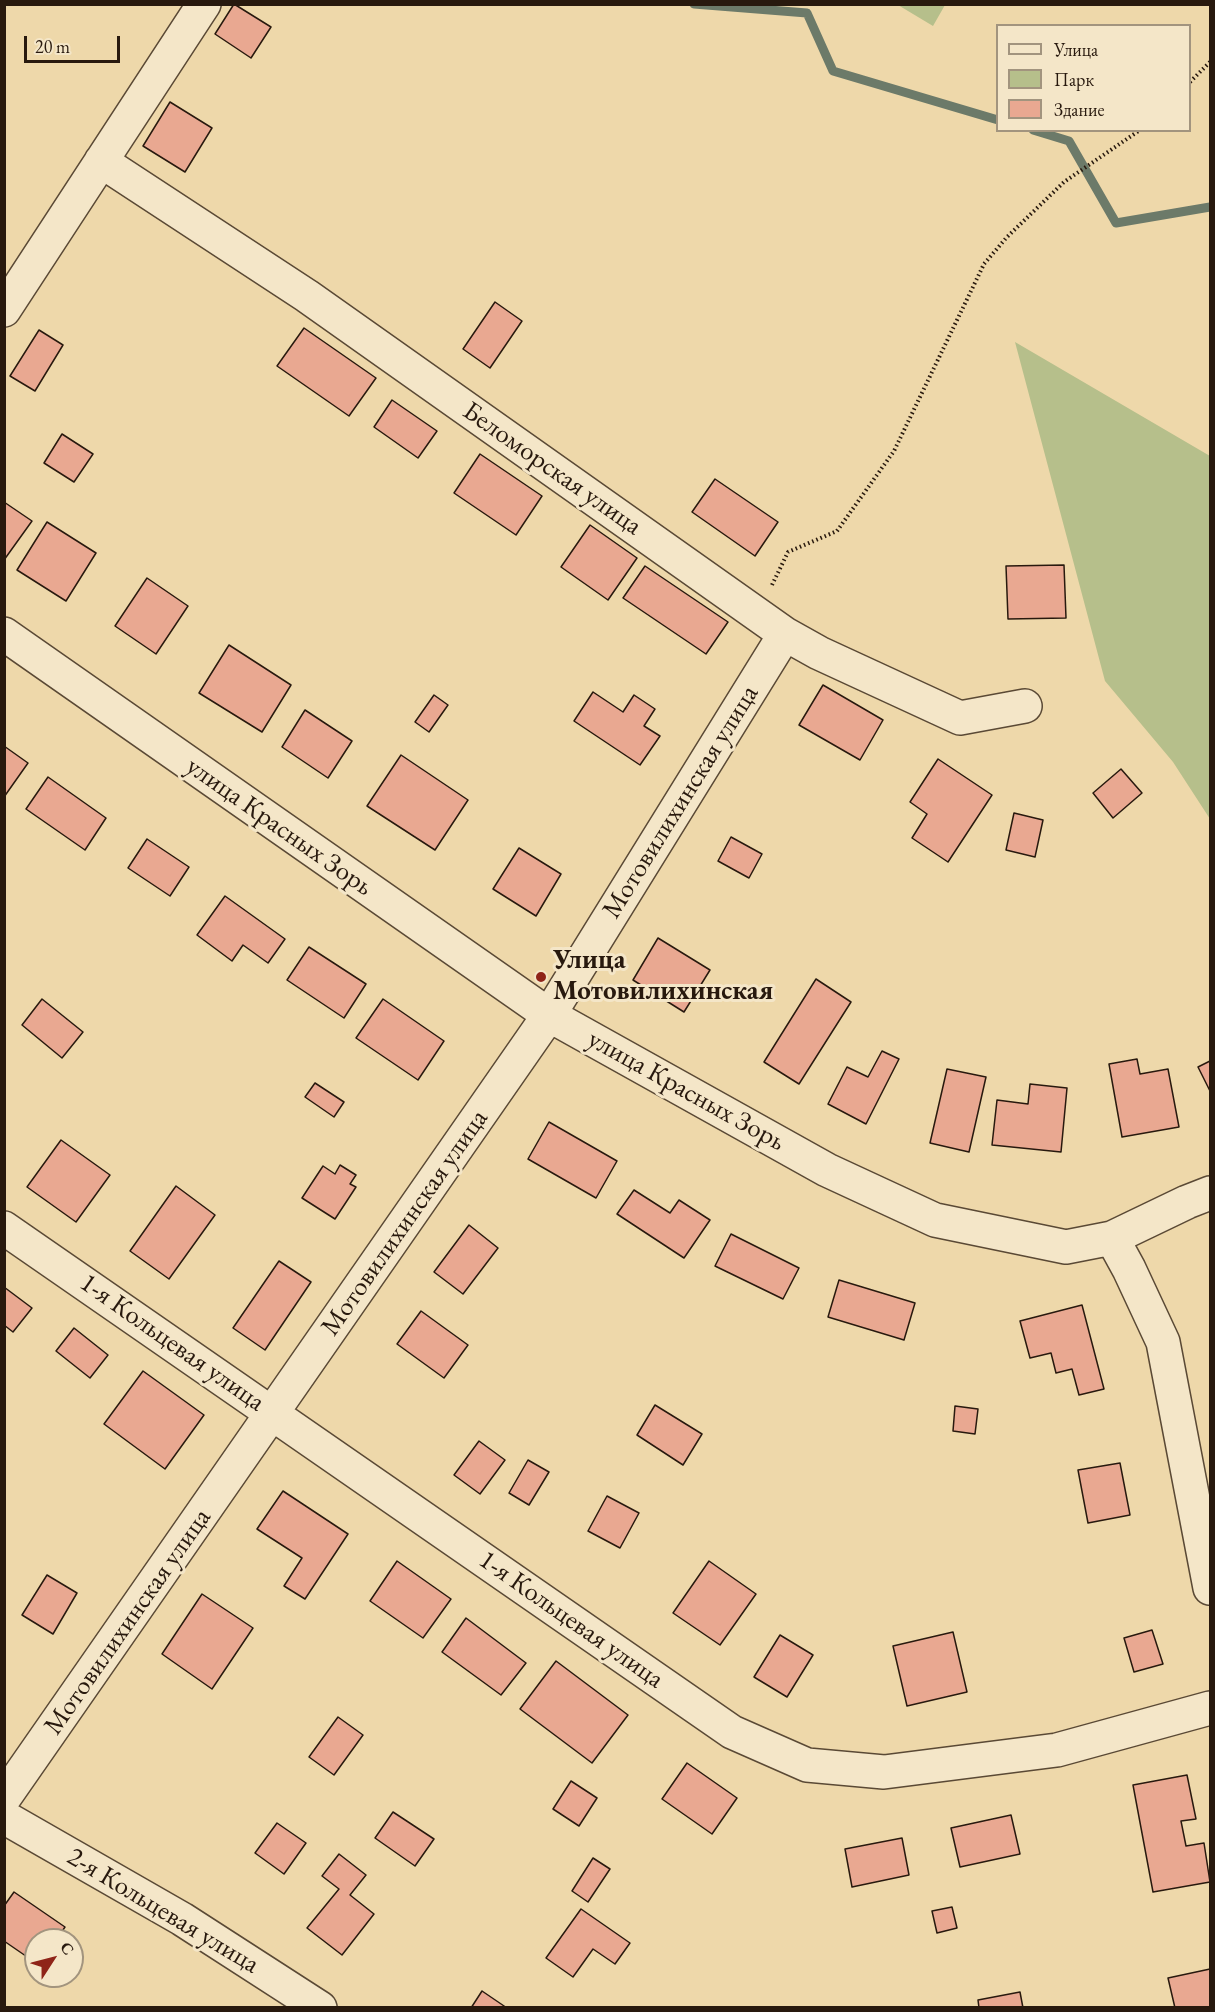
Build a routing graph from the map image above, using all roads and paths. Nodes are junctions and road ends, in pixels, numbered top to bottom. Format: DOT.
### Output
graph roads {
  1 [pos="204,4"];
  2 [pos="1210,62"];
  3 [pos="1191,81"];
  4 [pos="1137,132"];
  5 [pos="101,161"];
  6 [pos="4,310"];
  7 [pos="770,588"];
  8 [pos="4,634"];
  9 [pos="785,634"];
  10 [pos="1024,706"];
  11 [pos="549,1015"];
  12 [pos="1210,1193"];
  13 [pos="4,1228"];
  14 [pos="1112,1238"];
  15 [pos="273,1413"];
  16 [pos="1210,1588"];
  17 [pos="1210,1708"];
  18 [pos="4,1798"];
  19 [pos="4,1817"];
  20 [pos="320,2007"];
  1 -- 5 [label="street"];
  2 -- 3 [label="path"];
  4 -- 7 [label="path"];
  5 -- 6 [label="street"];
  5 -- 9 [label="street, Беломорская улица"];
  8 -- 11 [label="street, улица Красных Зорь"];
  9 -- 10 [label="street, Беломорская улица"];
  9 -- 11 [label="street, Мотовилихинская улица"];
  11 -- 14 [label="street, улица Красных Зорь"];
  11 -- 15 [label="street, Мотовилихинская улица"];
  12 -- 14 [label="street, улица Красных Зорь"];
  13 -- 15 [label="street, 1-я Кольцевая улица"];
  14 -- 16 [label="street"];
  15 -- 17 [label="street, 1-я Кольцевая улица"];
  15 -- 18 [label="street, Мотовилихинская улица"];
  19 -- 20 [label="street, 2-я Кольцевая улица"];
}
